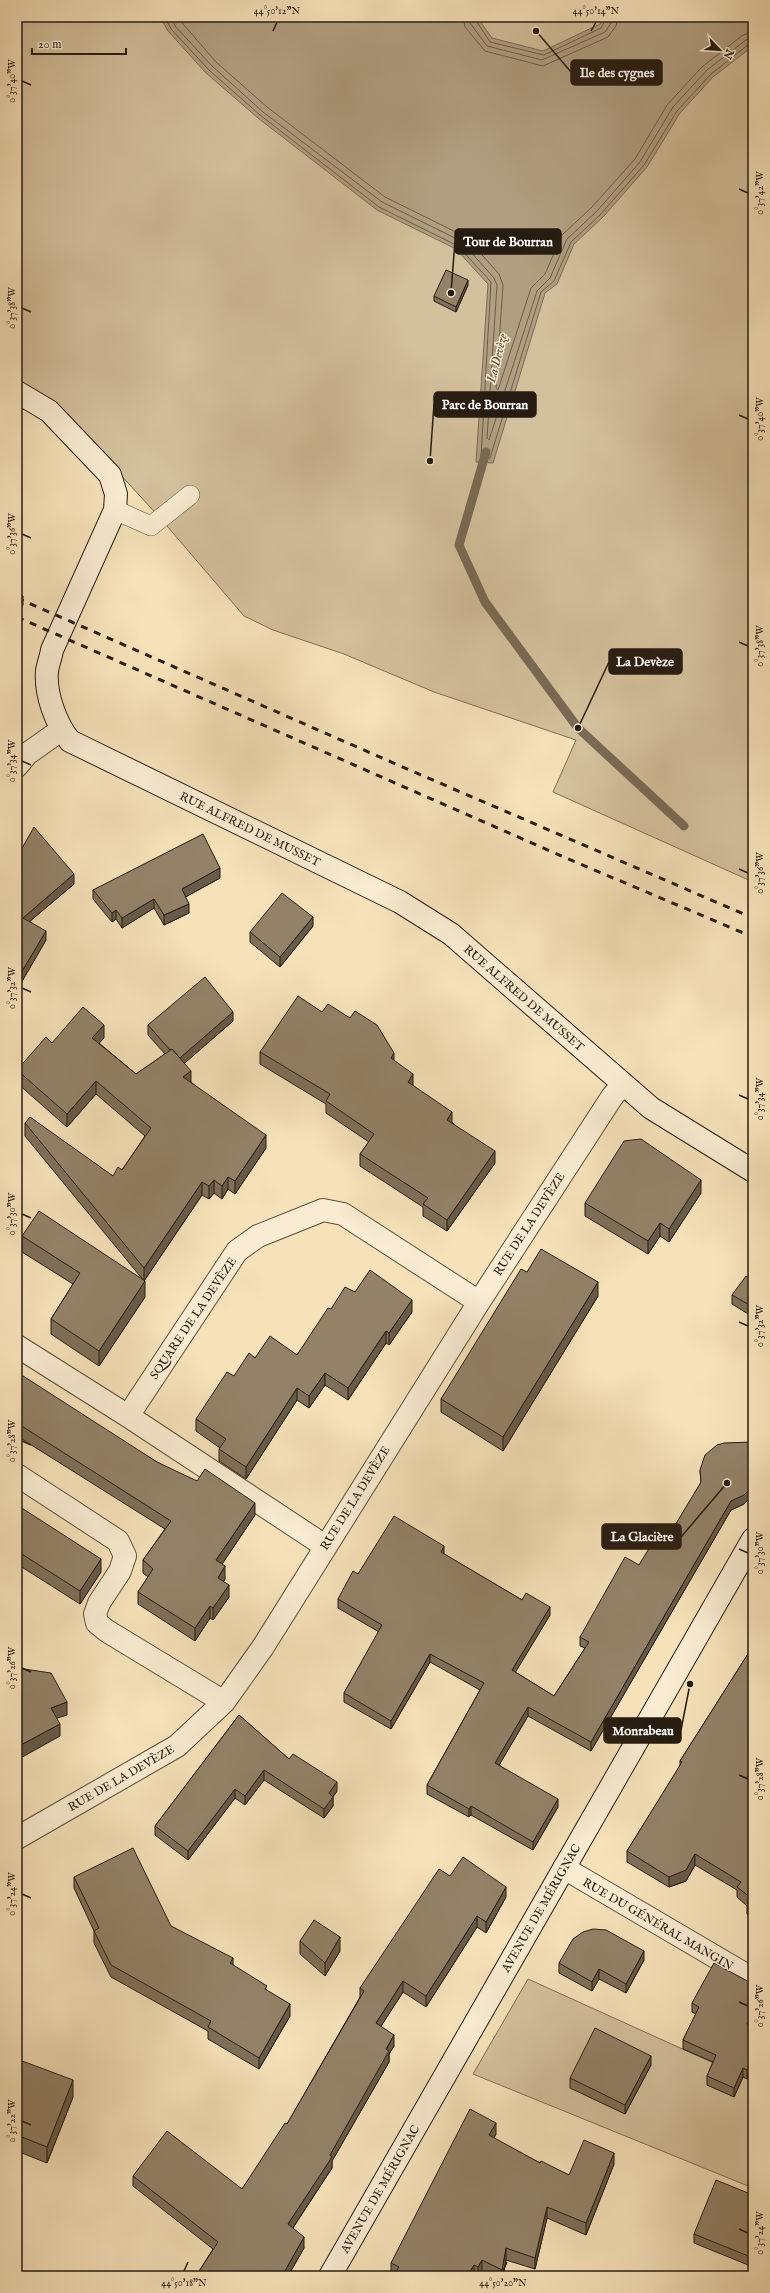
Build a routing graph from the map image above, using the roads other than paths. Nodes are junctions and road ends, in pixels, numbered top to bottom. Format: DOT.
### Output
graph roads {
  1 [pos="17,392"];
  2 [pos="190,495"];
  3 [pos="115,510"];
  4 [pos="61,730"];
  5 [pos="17,766"];
  6 [pos="622,1085"];
  7 [pos="753,1172"];
  8 [pos="478,1302"];
  9 [pos="19,1351"];
  10 [pos="128,1416"];
  11 [pos="17,1475"];
  12 [pos="325,1546"];
  13 [pos="751,1549"];
  14 [pos="224,1702"];
  15 [pos="17,1838"];
  16 [pos="564,1868"];
  17 [pos="753,1979"];
  18 [pos="330,2276"];
  1 -- 3 [label="street"];
  2 -- 3 [label="lane"];
  3 -- 4 [label="street"];
  4 -- 5 [label="street"];
  4 -- 6 [label="street, RUE ALFRED DE MUSSET"];
  6 -- 7 [label="street, RUE ALFRED DE MUSSET"];
  6 -- 8 [label="street, RUE DE LA DEVÈZE"];
  8 -- 10 [label="street, SQUARE DE LA DEVÈZE"];
  8 -- 12 [label="street, RUE DE LA DEVÈZE"];
  9 -- 10 [label="street"];
  10 -- 12 [label="street"];
  11 -- 14 [label="street"];
  12 -- 14 [label="street, RUE DE LA DEVÈZE"];
  13 -- 16 [label="street, AVENUE DE MÉRIGNAC"];
  14 -- 15 [label="street, RUE DE LA DEVÈZE"];
  16 -- 17 [label="street, RUE DU GÉNÉRAL MANGIN"];
  16 -- 18 [label="street, AVENUE DE MÉRIGNAC"];
}
